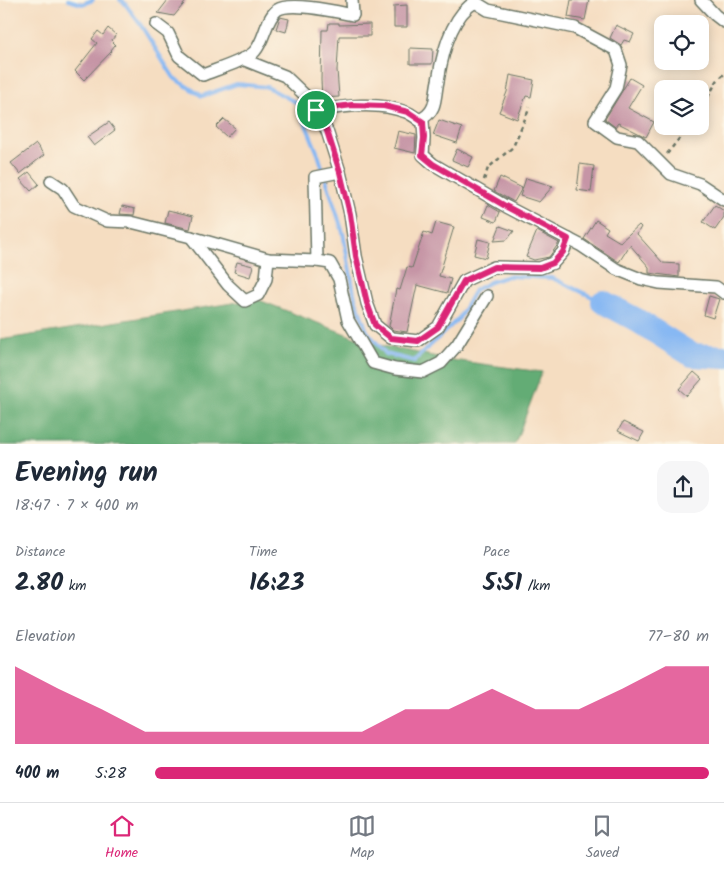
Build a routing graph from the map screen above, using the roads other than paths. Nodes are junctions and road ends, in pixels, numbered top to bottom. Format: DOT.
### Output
graph roads {
  1 [pos="352,0"];
  2 [pos="701,0"];
  3 [pos="724,22"];
  4 [pos="156,24"];
  5 [pos="242,59"];
  6 [pos="316,110"];
  7 [pos="419,120"];
  8 [pos="340,172"];
  9 [pos="51,181"];
  10 [pos="724,200"];
  11 [pos="191,237"];
  12 [pos="568,239"];
  13 [pos="268,260"];
  14 [pos="317,261"];
  15 [pos="724,293"];
  16 [pos="487,296"];
  1 -- 5 [label="street"];
  2 -- 3 [label="street"];
  4 -- 5 [label="street"];
  5 -- 6 [label="street"];
  6 -- 7 [label="street"];
  6 -- 8 [label="street"];
  7 -- 10 [label="street"];
  7 -- 12 [label="street"];
  8 -- 12 [label="street"];
  8 -- 14 [label="street"];
  9 -- 11 [label="street"];
  11 -- 13 [label="street"];
  11 -- 13 [label="street"];
  12 -- 15 [label="street"];
  13 -- 14 [label="street"];
  14 -- 16 [label="street"];
}
